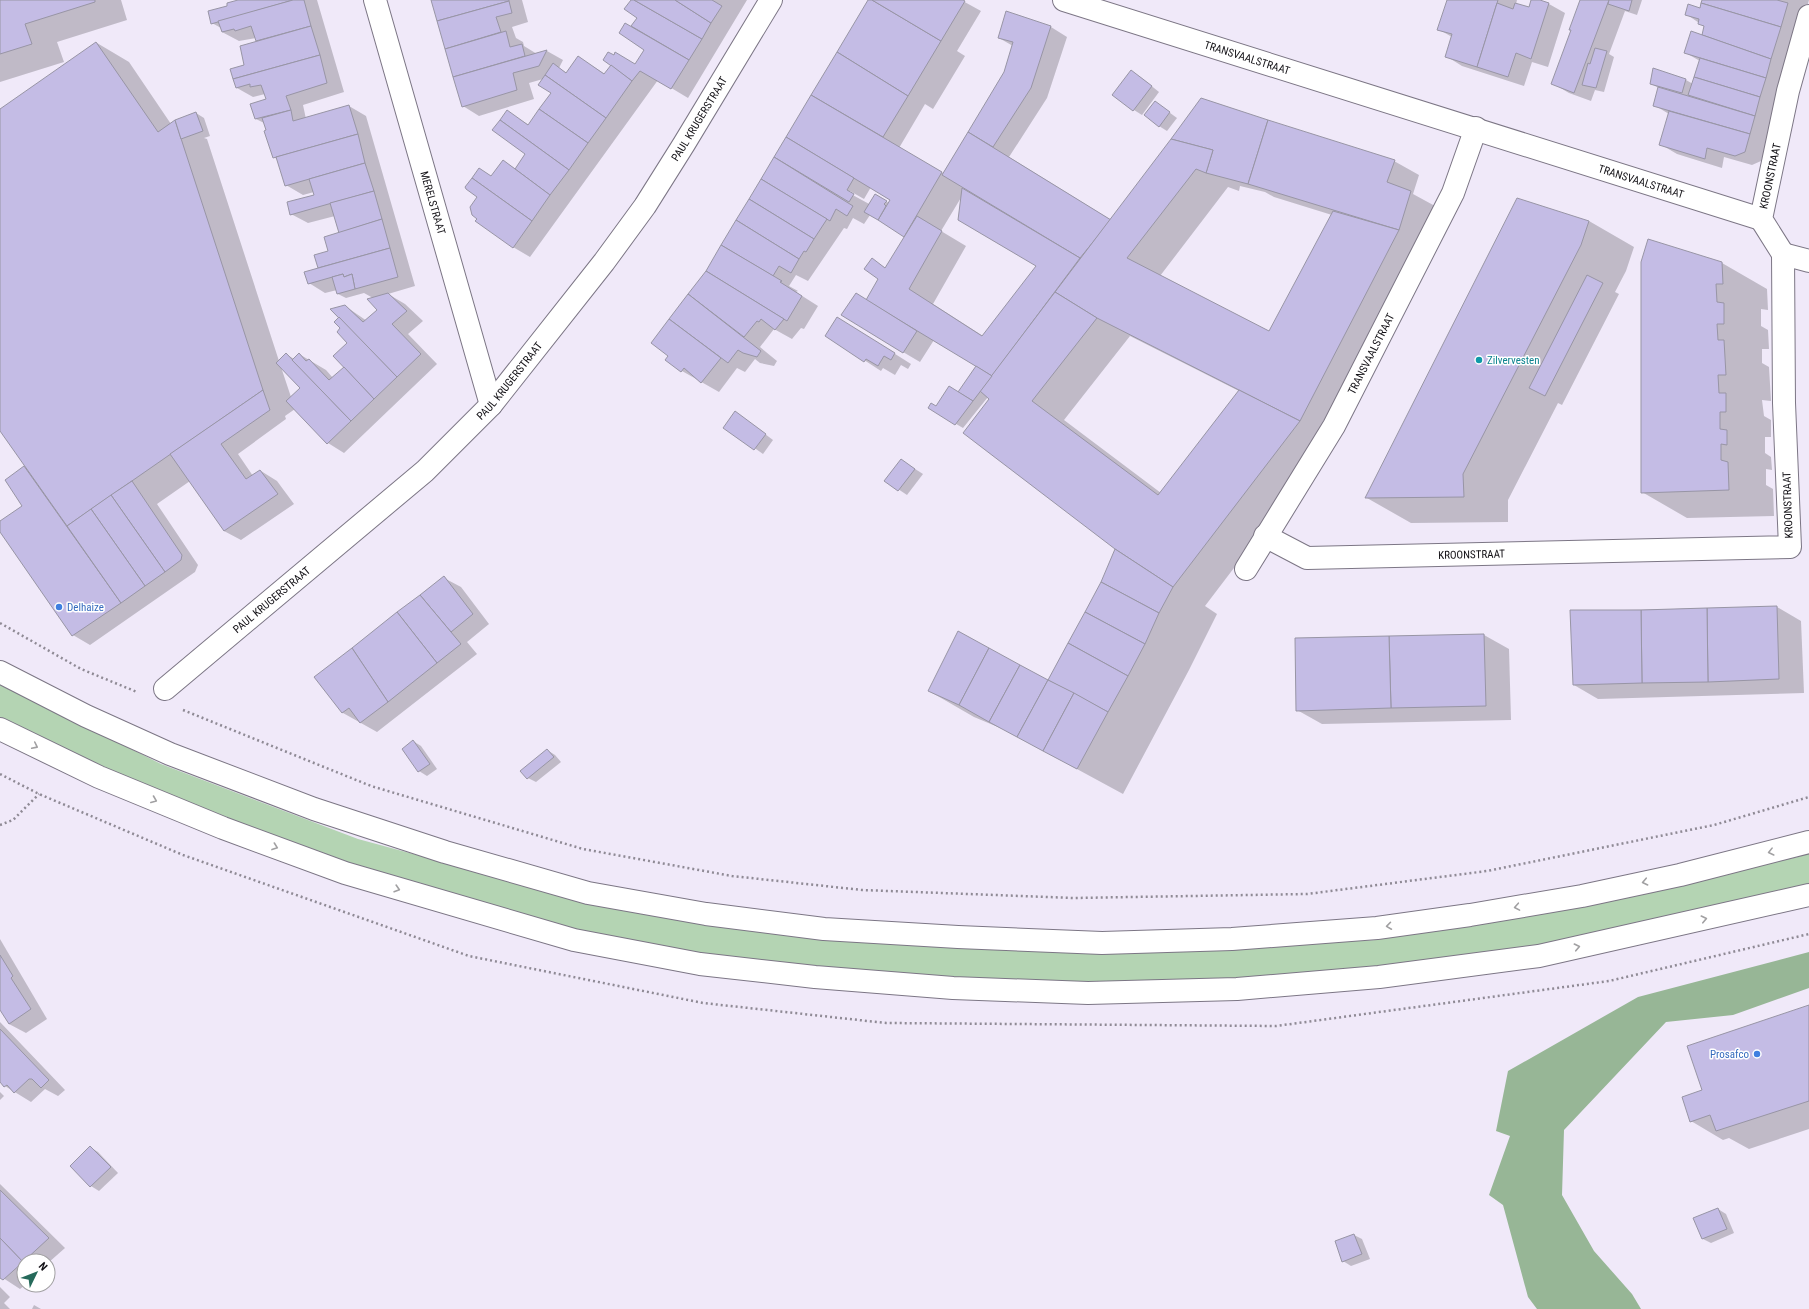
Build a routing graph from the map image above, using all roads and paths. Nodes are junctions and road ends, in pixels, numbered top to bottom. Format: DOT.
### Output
graph roads {
  1 [pos="375,0"];
  2 [pos="771,0"];
  3 [pos="1064,0"];
  4 [pos="1809,16"];
  5 [pos="1476,128"];
  6 [pos="1761,219"];
  7 [pos="1783,254"];
  8 [pos="1809,261"];
  9 [pos="491,405"];
  10 [pos="1265,536"];
  11 [pos="1246,569"];
  12 [pos="0,623"];
  13 [pos="0,672"];
  14 [pos="139,692"];
  15 [pos="170,698"];
  16 [pos="0,729"];
  17 [pos="39,794"];
  18 [pos="1809,797"];
  19 [pos="0,825"];
  20 [pos="1809,842"];
  21 [pos="1809,895"];
  1 -- 9 [label="street, MERELSTRAAT"];
  2 -- 9 [label="street, PAUL KRUGERSTRAAT"];
  3 -- 5 [label="street, TRANSVAALSTRAAT"];
  4 -- 6 [label="street, KROONSTRAAT"];
  5 -- 6 [label="street, TRANSVAALSTRAAT"];
  5 -- 10 [label="street, TRANSVAALSTRAAT"];
  6 -- 7 [label="street, KROONSTRAAT"];
  7 -- 8 [label="street"];
  7 -- 10 [label="street, KROONSTRAAT"];
  9 -- 15 [label="street, PAUL KRUGERSTRAAT"];
  10 -- 11 [label="street, TRANSVAALSTRAAT"];
  12 -- 14 [label="path"];
  20 -- 13 [label="street, one-way"];
  15 -- 18 [label="path"];
  16 -- 21 [label="street, one-way"];
  17 -- 19 [label="path"];
}
